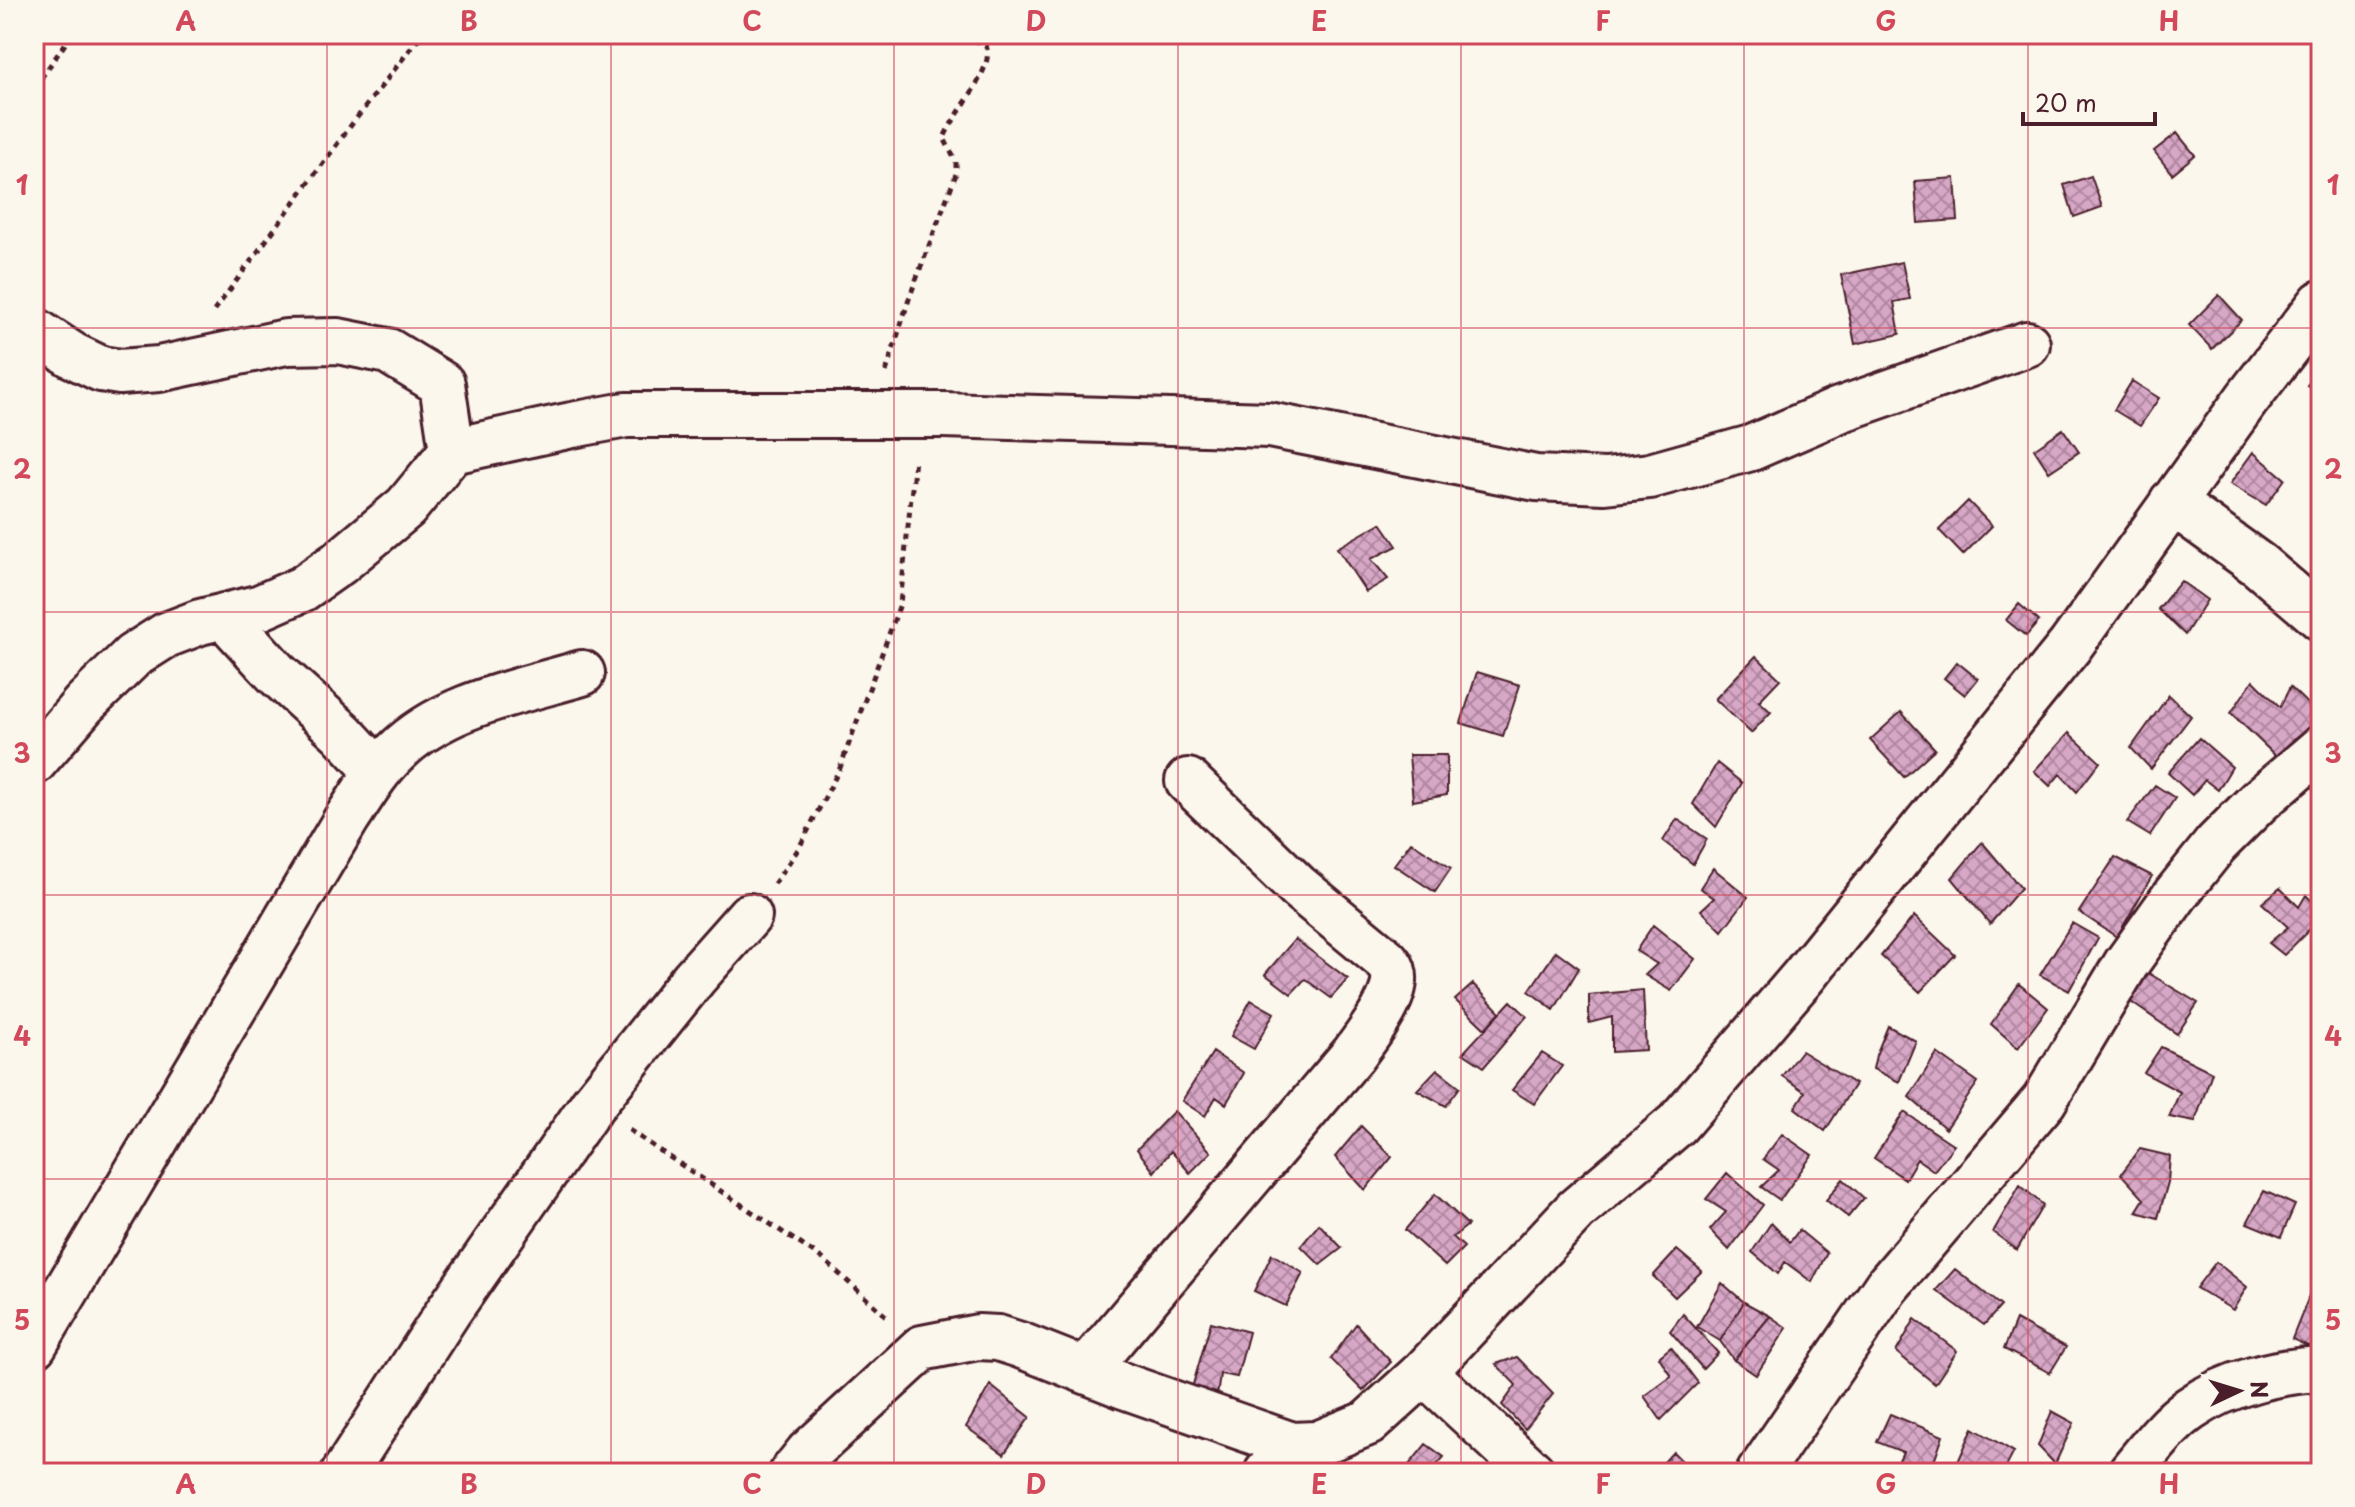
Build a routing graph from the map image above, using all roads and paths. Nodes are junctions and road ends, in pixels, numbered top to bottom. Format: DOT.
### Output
graph roads {
  1 [pos="72,34"];
  2 [pos="422,34"];
  3 [pos="965,34"];
  4 [pos="34,88"];
  5 [pos="2321,303"];
  6 [pos="34,330"];
  7 [pos="2027,344"];
  8 [pos="174,366"];
  9 [pos="872,415"];
  10 [pos="920,415"];
  11 [pos="452,451"];
  12 [pos="2172,502"];
  13 [pos="224,616"];
  14 [pos="2321,618"];
  15 [pos="582,673"];
  16 [pos="2321,748"];
  17 [pos="34,762"];
  18 [pos="378,772"];
  19 [pos="1188,781"];
  20 [pos="749,916"];
  21 [pos="592,1105"];
  22 [pos="34,1345"];
  23 [pos="922,1348"];
  24 [pos="2321,1369"];
  25 [pos="1086,1370"];
  26 [pos="1424,1372"];
  27 [pos="1279,1459"];
  28 [pos="344,1473"];
  29 [pos="792,1473"];
  30 [pos="1533,1473"];
  31 [pos="1759,1473"];
  32 [pos="2130,1473"];
  1 -- 4 [label="path"];
  2 -- 8 [label="path"];
  3 -- 9 [label="path"];
  5 -- 12 [label="lane"];
  6 -- 8 [label="lane"];
  7 -- 10 [label="lane"];
  8 -- 11 [label="lane"];
  9 -- 10 [label="lane"];
  9 -- 11 [label="lane"];
  10 -- 20 [label="path"];
  11 -- 13 [label="lane"];
  12 -- 14 [label="lane"];
  12 -- 26 [label="lane"];
  13 -- 17 [label="lane"];
  13 -- 18 [label="lane"];
  15 -- 18 [label="lane"];
  16 -- 31 [label="lane"];
  18 -- 22 [label="lane"];
  19 -- 25 [label="lane"];
  20 -- 21 [label="lane"];
  21 -- 23 [label="path"];
  21 -- 28 [label="lane"];
  23 -- 25 [label="lane"];
  23 -- 29 [label="lane"];
  24 -- 32 [label="lane"];
  25 -- 27 [label="lane"];
  26 -- 27 [label="lane"];
  26 -- 30 [label="lane"];
}
